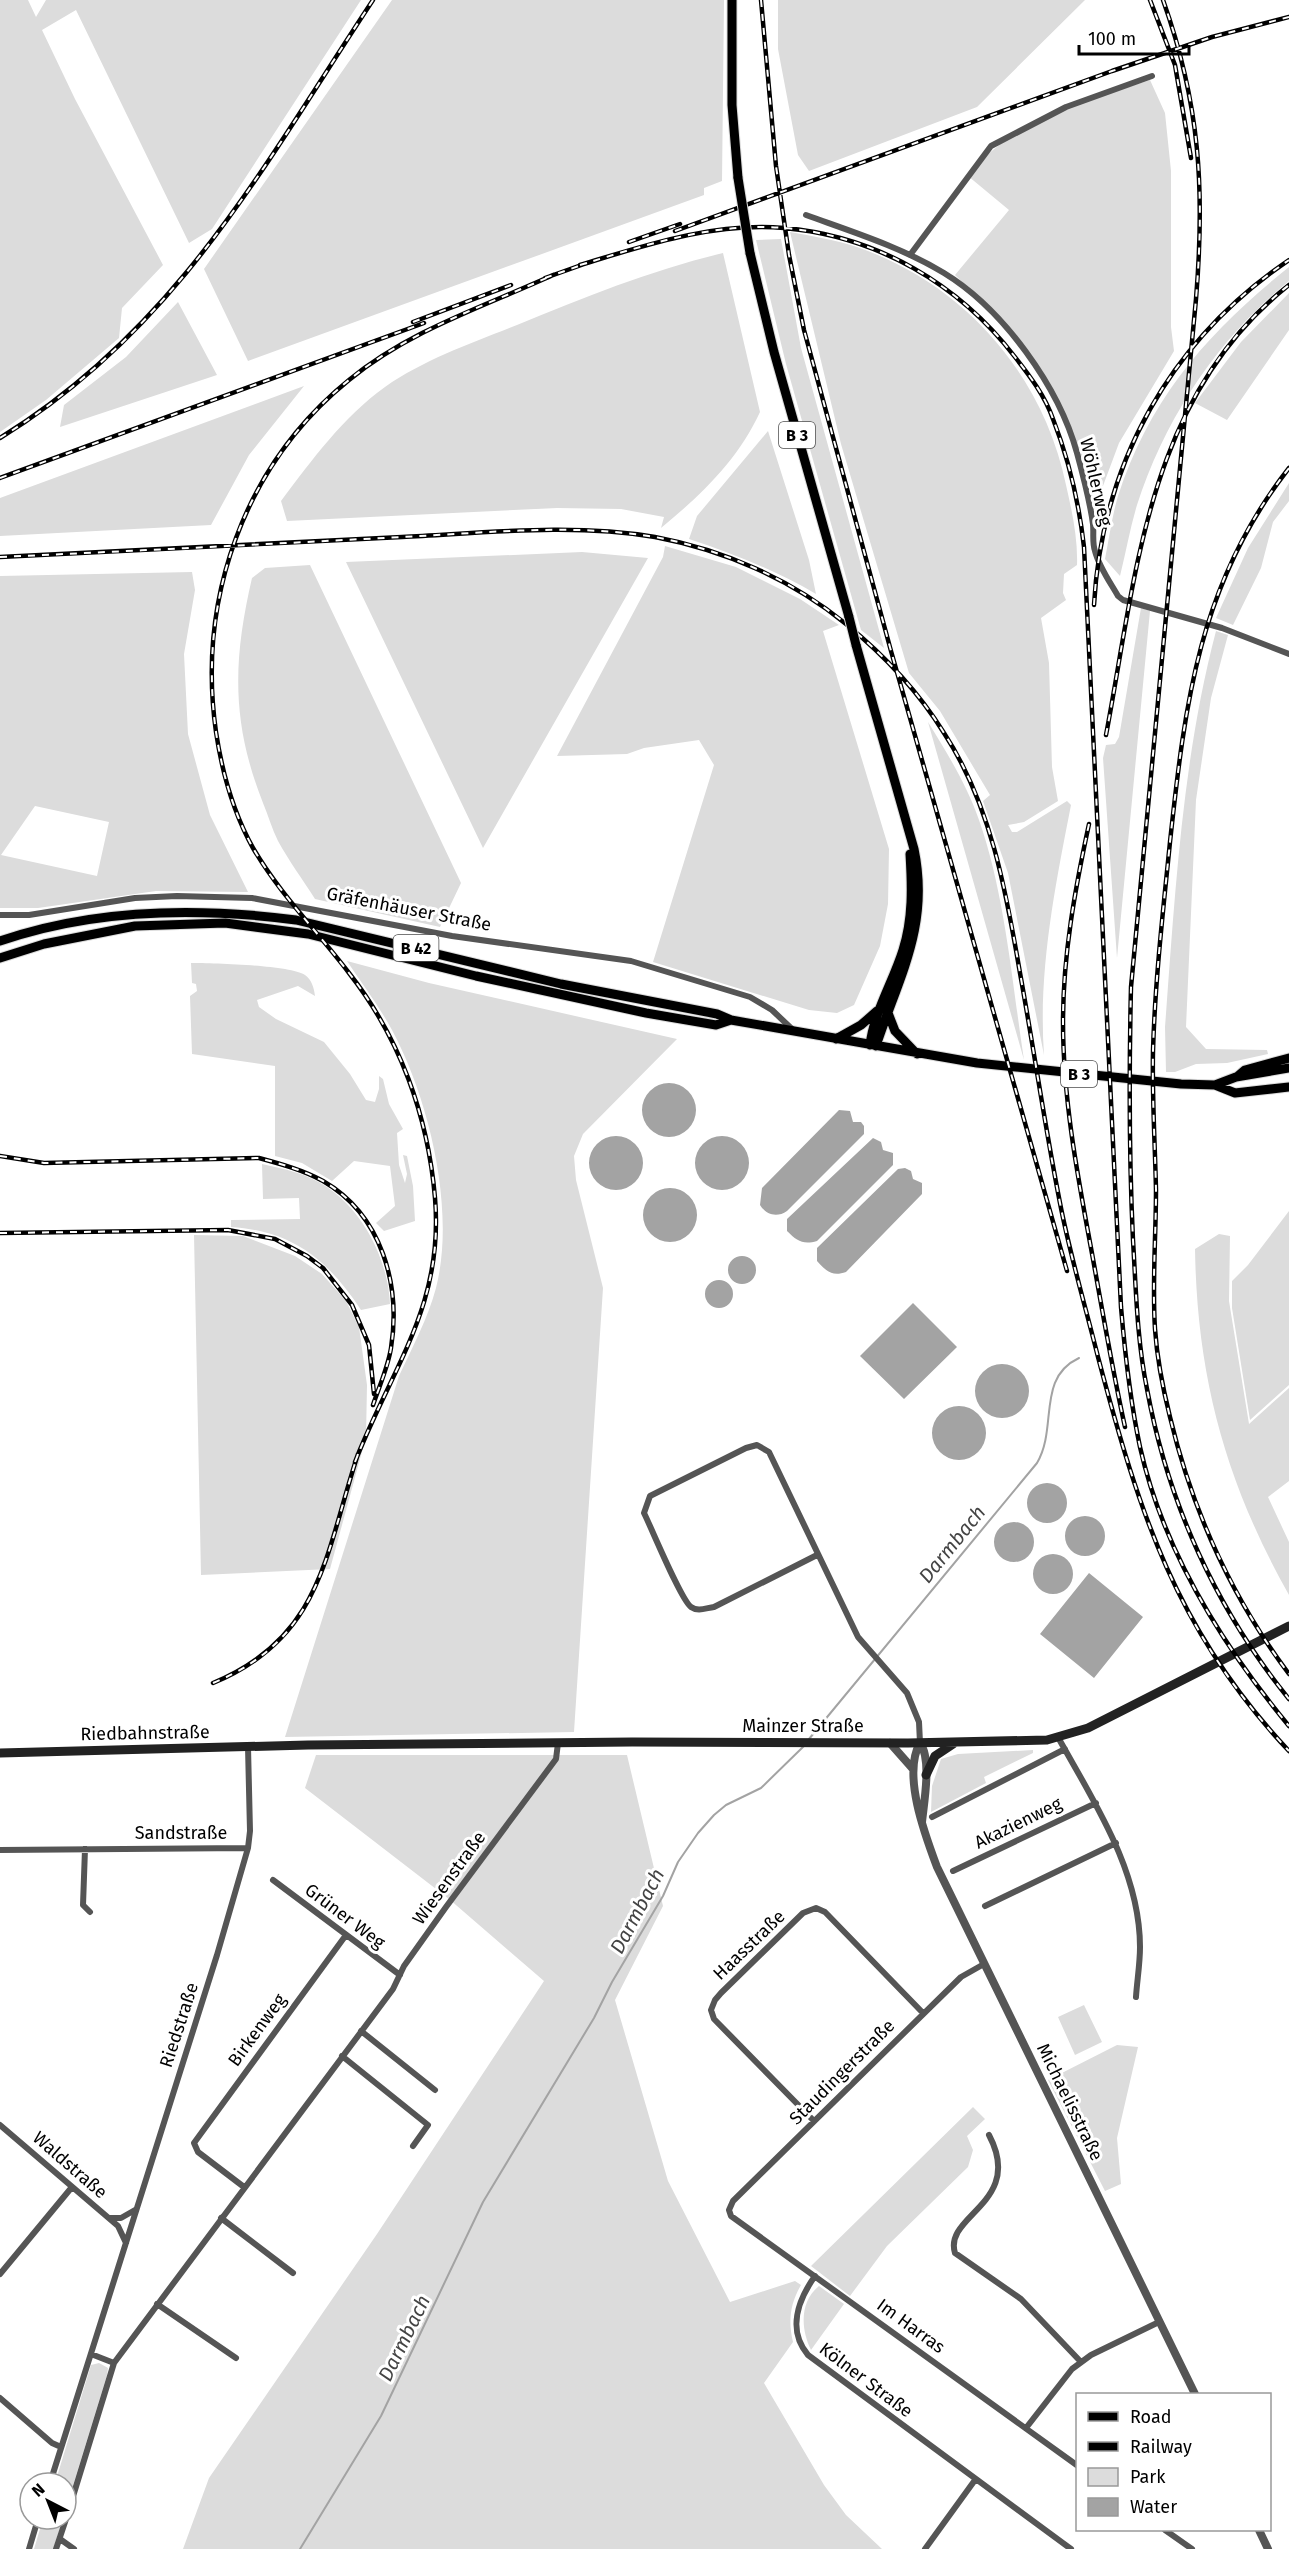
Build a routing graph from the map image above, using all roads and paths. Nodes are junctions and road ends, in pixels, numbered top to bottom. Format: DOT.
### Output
graph roads {
  1 [pos="732,0"];
  2 [pos="1152,76"];
  3 [pos="806,215"];
  4 [pos="910,255"];
  5 [pos="1289,654"];
  6 [pos="0,915"];
  7 [pos="0,942"];
  8 [pos="0,958"];
  9 [pos="885,1010"];
  10 [pos="731,1020"];
  11 [pos="795,1032"];
  12 [pos="836,1039"];
  13 [pos="873,1046"];
  14 [pos="917,1054"];
  15 [pos="1288,1068"];
  16 [pos="1215,1084"];
  17 [pos="1289,1087"];
  18 [pos="817,1555"];
  19 [pos="1289,1626"];
  20 [pos="1059,1739"];
  21 [pos="558,1743"];
  22 [pos="890,1743"];
  23 [pos="920,1743"];
  24 [pos="955,1743"];
  25 [pos="290,1745"];
  26 [pos="248,1747"];
  27 [pos="1065,1749"];
  28 [pos="0,1753"];
  29 [pos="914,1771"];
  30 [pos="926,1775"];
  31 [pos="1096,1803"];
  32 [pos="932,1816"];
  33 [pos="922,1822"];
  34 [pos="1116,1843"];
  35 [pos="248,1848"];
  36 [pos="85,1849"];
  37 [pos="0,1850"];
  38 [pos="953,1870"];
  39 [pos="273,1880"];
  40 [pos="985,1906"];
  41 [pos="90,1911"];
  42 [pos="346,1935"];
  43 [pos="984,1964"];
  44 [pos="400,1975"];
  45 [pos="1136,1997"];
  46 [pos="923,2013"];
  47 [pos="361,2031"];
  48 [pos="342,2056"];
  49 [pos="435,2090"];
  50 [pos="814,2121"];
  51 [pos="0,2125"];
  52 [pos="989,2134"];
  53 [pos="413,2146"];
  54 [pos="72,2187"];
  55 [pos="244,2187"];
  56 [pos="135,2210"];
  57 [pos="729,2210"];
  58 [pos="109,2218"];
  59 [pos="220,2218"];
  60 [pos="126,2243"];
  61 [pos="293,2273"];
  62 [pos="0,2274"];
  63 [pos="815,2276"];
  64 [pos="157,2304"];
  65 [pos="1159,2322"];
  66 [pos="91,2354"];
  67 [pos="236,2358"];
  68 [pos="1082,2362"];
  69 [pos="114,2363"];
  70 [pos="1194,2393"];
  71 [pos="0,2398"];
  72 [pos="1026,2428"];
  73 [pos="61,2447"];
  74 [pos="1076,2465"];
  75 [pos="54,2471"];
  76 [pos="78,2480"];
  77 [pos="975,2480"];
  78 [pos="34,2531"];
  79 [pos="62,2531"];
  80 [pos="1168,2531"];
  81 [pos="1260,2531"];
  82 [pos="60,2539"];
  83 [pos="1061,2546"];
  84 [pos="29,2549"];
  85 [pos="56,2549"];
  86 [pos="74,2549"];
  87 [pos="925,2549"];
  88 [pos="1071,2549"];
  89 [pos="1192,2549"];
  90 [pos="1268,2549"];
  1 -- 9 [label="main road, B 3, bridge"];
  2 -- 4 [label="street"];
  3 -- 4 [label="street, Wöhlerweg"];
  4 -- 5 [label="street, Wöhlerweg"];
  6 -- 11 [label="street, Gräfenhäuser Straße"];
  7 -- 10 [label="main road, B 42"];
  8 -- 10 [label="main road, B 42"];
  9 -- 12 [label="main road"];
  9 -- 13 [label="main road, B 3"];
  9 -- 14 [label="main road"];
  10 -- 11 [label="main road, B 42"];
  11 -- 12 [label="main road, B 42"];
  12 -- 13 [label="main road, B 42"];
  13 -- 14 [label="main road, B 3"];
  14 -- 16 [label="main road, B 3"];
  15 -- 16 [label="main road, B 3"];
  16 -- 17 [label="main road, B 3"];
  18 -- 18 [label="street"];
  18 -- 23 [label="street"];
  19 -- 20 [label="main road, Mainzer Straße"];
  20 -- 24 [label="main road, Mainzer Straße"];
  20 -- 27 [label="street"];
  21 -- 22 [label="main road, Mainzer Straße"];
  21 -- 25 [label="main road, Mainzer Straße"];
  21 -- 44 [label="street, Wiesenstraße"];
  22 -- 23 [label="main road, Mainzer Straße"];
  22 -- 29 [label="street"];
  23 -- 24 [label="main road, Mainzer Straße"];
  23 -- 29 [label="street, Michaelisstraße"];
  23 -- 30 [label="street, Michaelisstraße"];
  24 -- 30 [label="main road"];
  25 -- 26 [label="main road, Riedbahnstraße"];
  26 -- 28 [label="main road, Riedbahnstraße"];
  26 -- 35 [label="street, Sandstraße"];
  27 -- 31 [label="street"];
  27 -- 32 [label="street"];
  29 -- 33 [label="street, Michaelisstraße"];
  30 -- 33 [label="street, Michaelisstraße"];
  31 -- 34 [label="street"];
  31 -- 38 [label="street, Akazienweg"];
  33 -- 43 [label="street, Michaelisstraße"];
  34 -- 40 [label="street"];
  34 -- 45 [label="street"];
  35 -- 36 [label="street, Sandstraße"];
  35 -- 56 [label="street, Riedstraße"];
  36 -- 37 [label="street, Sandstraße"];
  36 -- 41 [label="street"];
  39 -- 42 [label="street, Grüner Weg"];
  42 -- 44 [label="street, Grüner Weg"];
  42 -- 55 [label="street, Birkenweg"];
  43 -- 46 [label="street, Staudingerstraße"];
  43 -- 65 [label="street, Michaelisstraße"];
  44 -- 47 [label="street, Wiesenstraße"];
  46 -- 50 [label="street, Staudingerstraße"];
  46 -- 50 [label="street, Haasstraße"];
  47 -- 48 [label="street, Wiesenstraße"];
  47 -- 49 [label="street"];
  48 -- 53 [label="street"];
  48 -- 55 [label="street, Wiesenstraße"];
  50 -- 57 [label="street, Staudingerstraße"];
  51 -- 54 [label="street, Waldstraße"];
  52 -- 68 [label="street"];
  54 -- 58 [label="street, Waldstraße"];
  54 -- 62 [label="street"];
  55 -- 59 [label="street, Wiesenstraße"];
  56 -- 58 [label="street"];
  56 -- 60 [label="street, Riedstraße"];
  57 -- 63 [label="street, Im Harras"];
  58 -- 60 [label="street, Waldstraße"];
  59 -- 61 [label="street"];
  59 -- 64 [label="street, Wiesenstraße"];
  60 -- 66 [label="street, Riedstraße"];
  63 -- 72 [label="street, Im Harras"];
  63 -- 77 [label="street, Kölner Straße"];
  64 -- 67 [label="street"];
  64 -- 69 [label="street, Wiesenstraße"];
  65 -- 68 [label="street"];
  65 -- 70 [label="street, Michaelisstraße"];
  66 -- 69 [label="street"];
  66 -- 73 [label="street, Riedstraße"];
  68 -- 72 [label="street"];
  69 -- 76 [label="street, Wiesenstraße"];
  71 -- 73 [label="street"];
  72 -- 74 [label="street, Im Harras"];
  73 -- 75 [label="street, Riedstraße"];
  77 -- 83 [label="street, Kölner Straße"];
  77 -- 87 [label="street"];
  78 -- 84 [label="street"];
  79 -- 82 [label="street, Wiesenstraße"];
  80 -- 89 [label="street"];
  81 -- 90 [label="street"];
  82 -- 85 [label="street, Wiesenstraße"];
  82 -- 86 [label="street"];
  83 -- 88 [label="street, Kölner Straße"];
}
